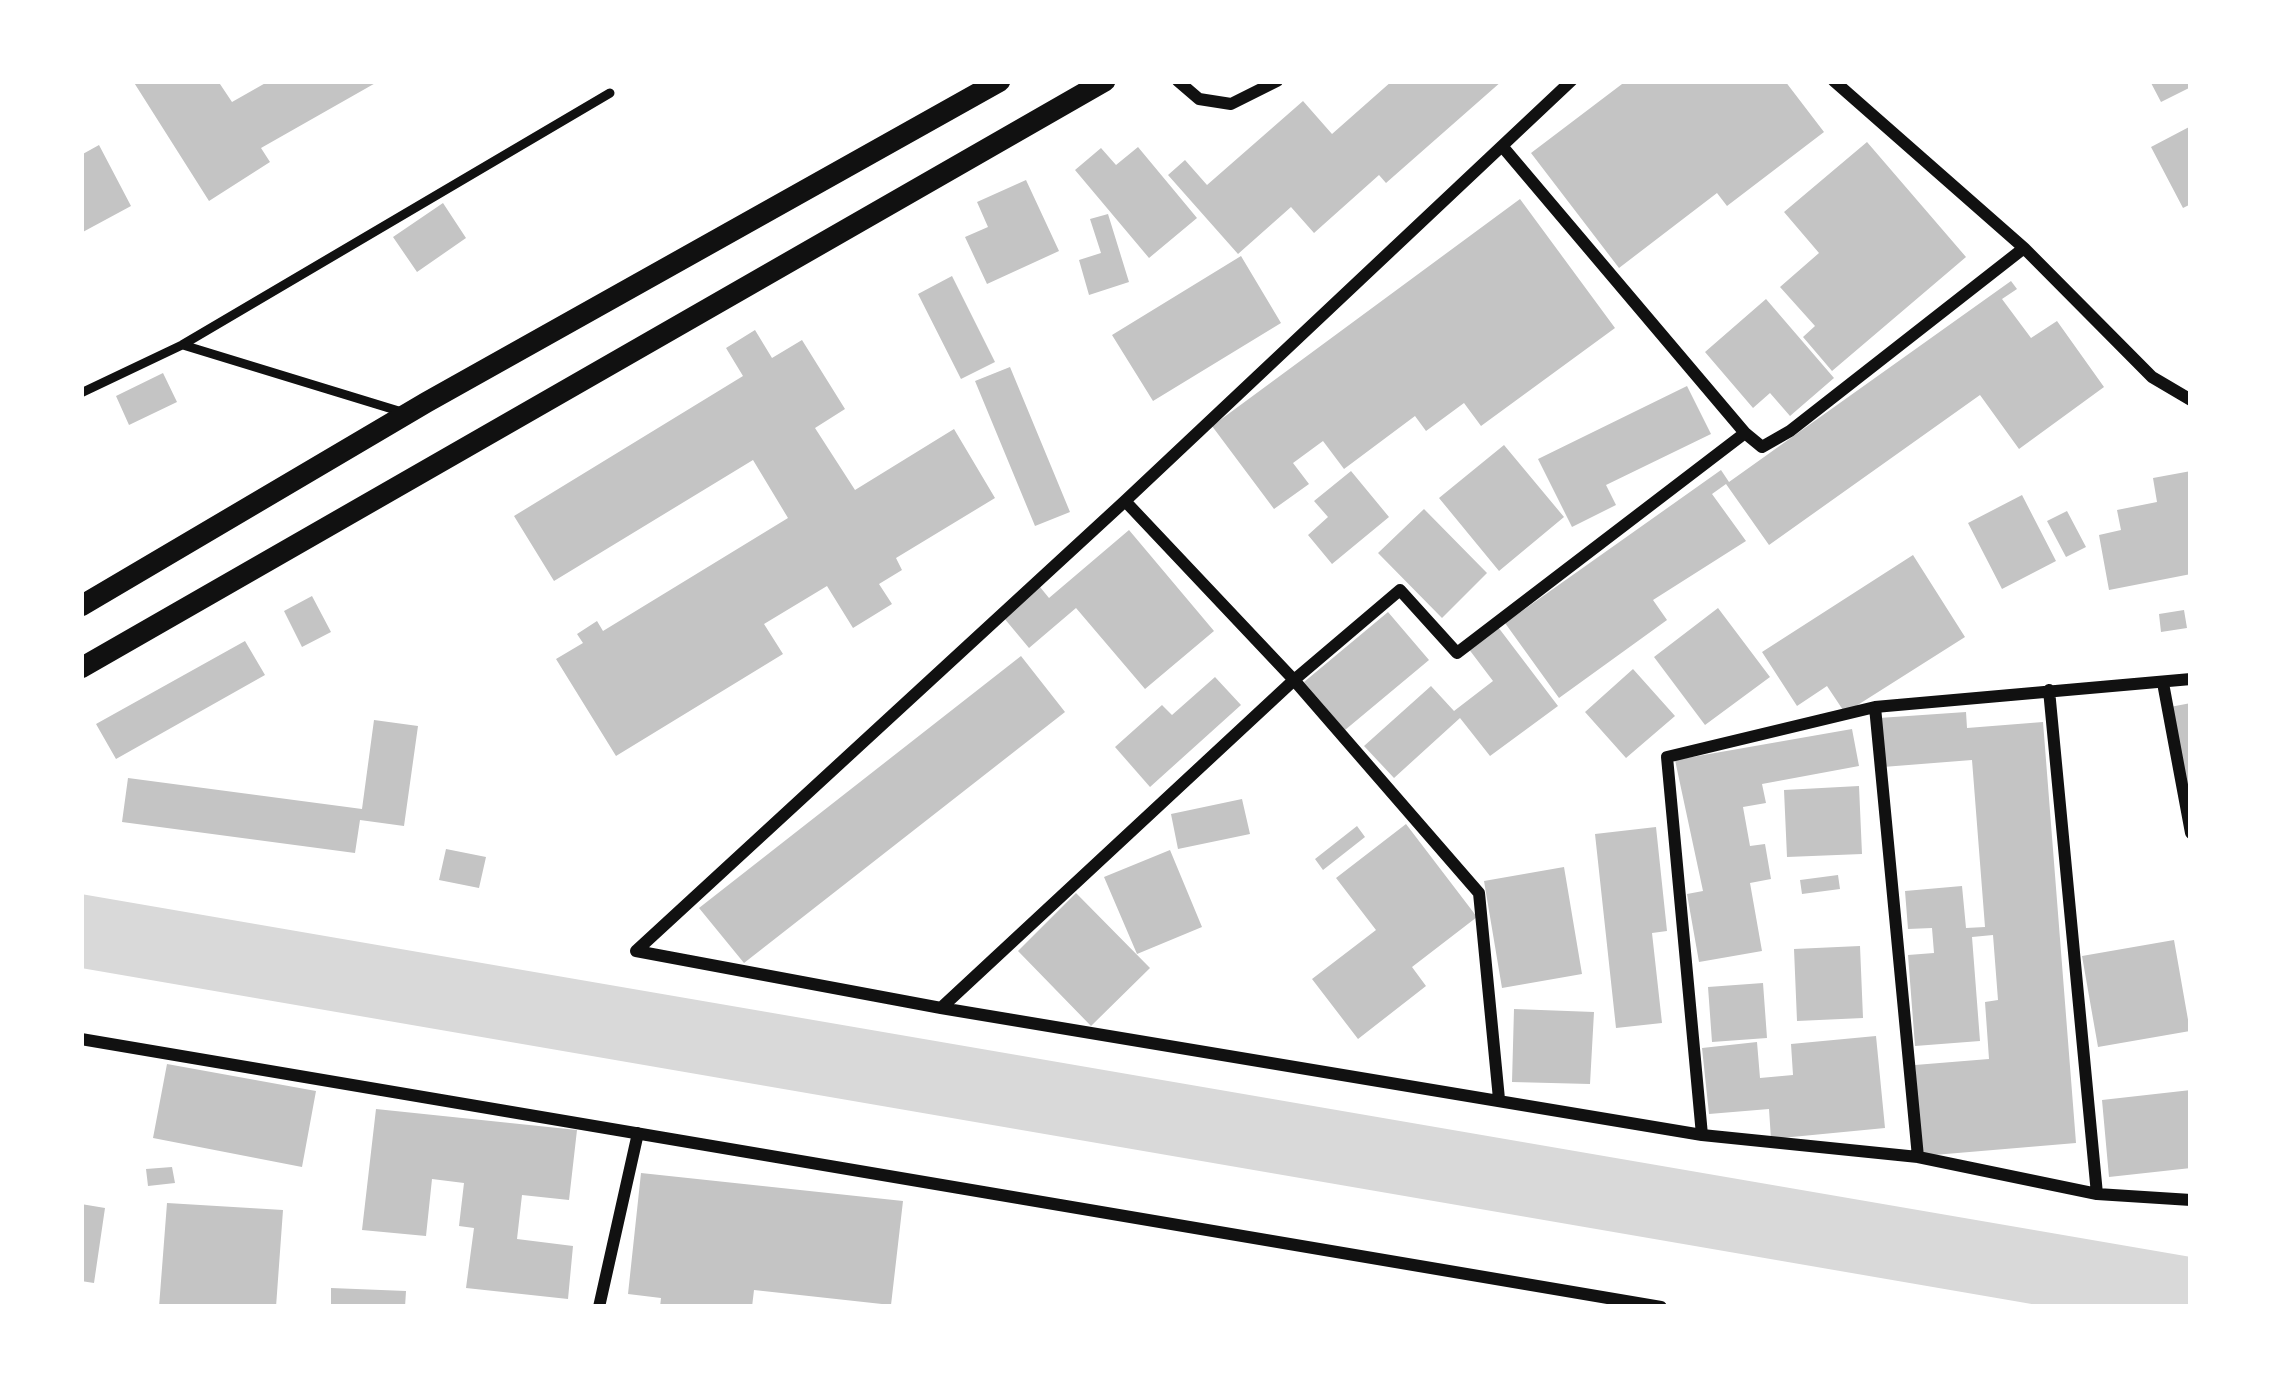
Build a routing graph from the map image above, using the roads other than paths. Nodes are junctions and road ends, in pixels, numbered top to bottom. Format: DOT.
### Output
graph roads {
  1 [pos="1000,81"];
  2 [pos="1105,81"];
  3 [pos="1178,81"];
  4 [pos="1277,81"];
  5 [pos="1571,81"];
  6 [pos="1834,81"];
  7 [pos="610,93"];
  8 [pos="1502,146"];
  9 [pos="2024,248"];
  10 [pos="182,345"];
  11 [pos="81,393"];
  12 [pos="2191,400"];
  13 [pos="408,414"];
  14 [pos="1745,433"];
  15 [pos="1125,501"];
  16 [pos="81,606"];
  17 [pos="81,668"];
  18 [pos="2191,679"];
  19 [pos="1294,680"];
  20 [pos="2163,683"];
  21 [pos="2049,690"];
  22 [pos="1875,707"];
  23 [pos="2191,833"];
  24 [pos="941,1008"];
  25 [pos="81,1039"];
  26 [pos="1499,1100"];
  27 [pos="638,1133"];
  28 [pos="1702,1135"];
  29 [pos="1918,1157"];
  30 [pos="2097,1194"];
  31 [pos="2191,1200"];
  32 [pos="1653,1306"];
  33 [pos="599,1307"];
  1 -- 13 [label="street"];
  2 -- 17 [label="street"];
  3 -- 4 [label="street"];
  5 -- 8 [label="street"];
  6 -- 9 [label="street"];
  7 -- 10 [label="lane"];
  8 -- 14 [label="street"];
  8 -- 15 [label="street"];
  9 -- 12 [label="street"];
  9 -- 14 [label="street"];
  10 -- 11 [label="lane"];
  10 -- 13 [label="lane"];
  13 -- 16 [label="street"];
  14 -- 19 [label="street"];
  15 -- 19 [label="street"];
  15 -- 24 [label="street"];
  18 -- 20 [label="street"];
  19 -- 24 [label="street"];
  19 -- 26 [label="street"];
  20 -- 21 [label="street"];
  20 -- 23 [label="street"];
  21 -- 22 [label="street"];
  21 -- 30 [label="street"];
  22 -- 28 [label="street"];
  22 -- 29 [label="street"];
  24 -- 26 [label="street"];
  25 -- 27 [label="street"];
  26 -- 28 [label="street"];
  27 -- 32 [label="street"];
  27 -- 33 [label="street"];
  28 -- 29 [label="street"];
  29 -- 30 [label="street"];
  30 -- 31 [label="street"];
}
